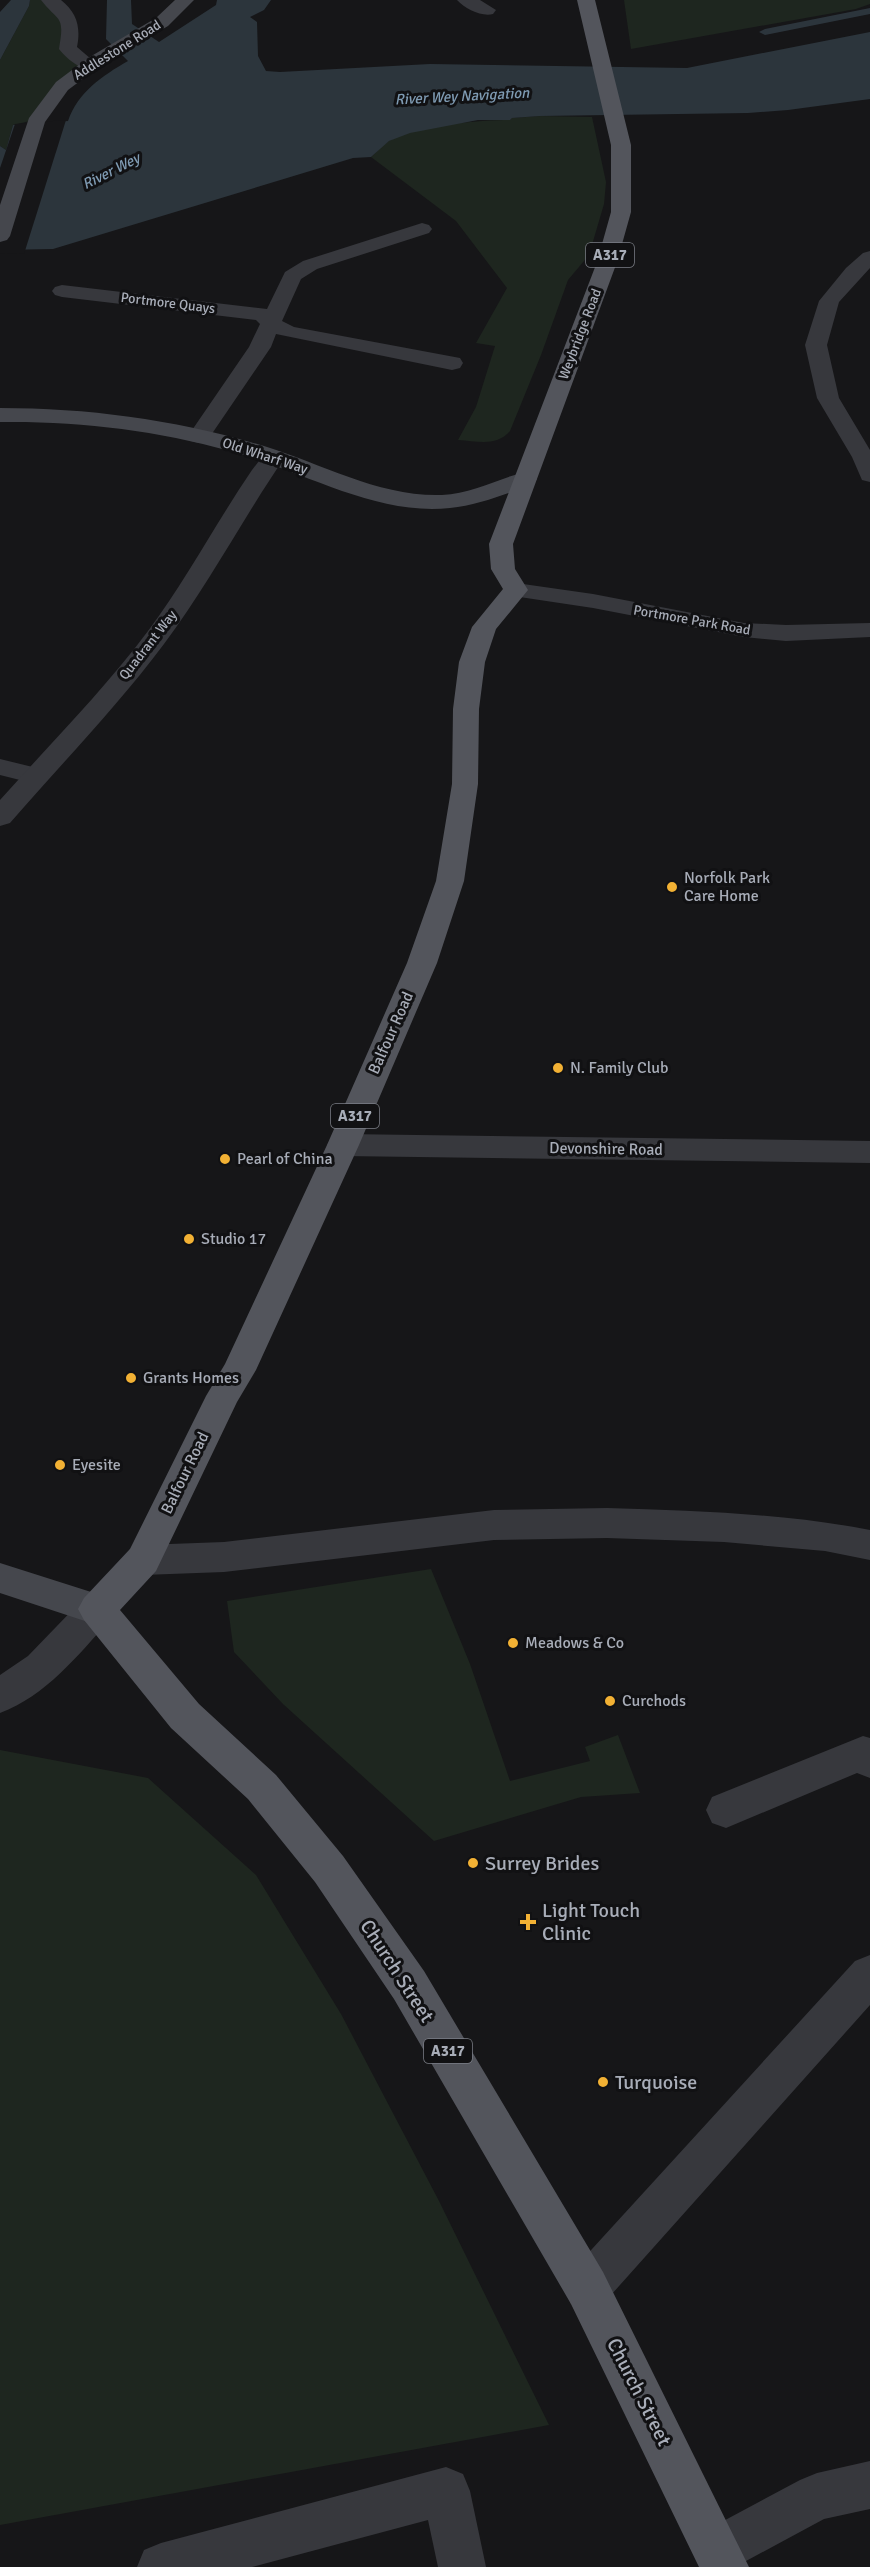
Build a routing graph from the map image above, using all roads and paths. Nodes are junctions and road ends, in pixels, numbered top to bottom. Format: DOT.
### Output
graph roads {
  1 [pos="50,0"];
  2 [pos="184,0"];
  3 [pos="466,0"];
  4 [pos="586,0"];
  5 [pos="487,10"];
  6 [pos="91,64"];
  7 [pos="422,229"];
  8 [pos="0,236"];
  9 [pos="870,257"];
  10 [pos="62,291"];
  11 [pos="271,323"];
  12 [pos="452,363"];
  13 [pos="0,415"];
  14 [pos="200,436"];
  15 [pos="274,457"];
  16 [pos="870,475"];
  17 [pos="525,479"];
  18 [pos="516,590"];
  19 [pos="870,630"];
  20 [pos="0,768"];
  21 [pos="36,776"];
  22 [pos="0,817"];
  23 [pos="343,1145"];
  24 [pos="870,1152"];
  25 [pos="870,1545"];
  26 [pos="143,1560"];
  27 [pos="0,1578"];
  28 [pos="97,1610"];
  29 [pos="0,1696"];
  30 [pos="870,1761"];
  31 [pos="726,1810"];
  32 [pos="870,1975"];
  33 [pos="587,2288"];
  34 [pos="870,2484"];
  35 [pos="721,2558"];
  36 [pos="161,2567"];
  37 [pos="462,2567"];
  1 -- 6 [label="street"];
  2 -- 6 [label="street, Addlestone Road"];
  3 -- 5 [label="street"];
  4 -- 17 [label="main road, Weybridge Road / A317"];
  6 -- 8 [label="street, Addlestone Road"];
  7 -- 11 [label="street"];
  9 -- 16 [label="street"];
  10 -- 11 [label="street, Portmore Quays"];
  11 -- 12 [label="street, Portmore Quays"];
  11 -- 14 [label="street"];
  13 -- 14 [label="street, Old Wharf Way"];
  14 -- 15 [label="street, Old Wharf Way"];
  15 -- 17 [label="street, Old Wharf Way"];
  15 -- 21 [label="street, Quadrant Way"];
  17 -- 18 [label="main road, Weybridge Road / A317"];
  18 -- 19 [label="street, Portmore Park Road"];
  18 -- 23 [label="main road, Balfour Road / A317"];
  20 -- 21 [label="street"];
  21 -- 22 [label="street, Quadrant Way"];
  23 -- 24 [label="street, Devonshire Road"];
  23 -- 26 [label="main road, Balfour Road / A317"];
  25 -- 26 [label="street"];
  26 -- 28 [label="main road, Balfour Road / A317"];
  27 -- 28 [label="street"];
  28 -- 29 [label="street"];
  28 -- 33 [label="main road, Church Street / A317"];
  30 -- 31 [label="street"];
  32 -- 33 [label="street"];
  33 -- 35 [label="main road, Church Street / A317"];
  34 -- 35 [label="street"];
  36 -- 37 [label="street"];
}
